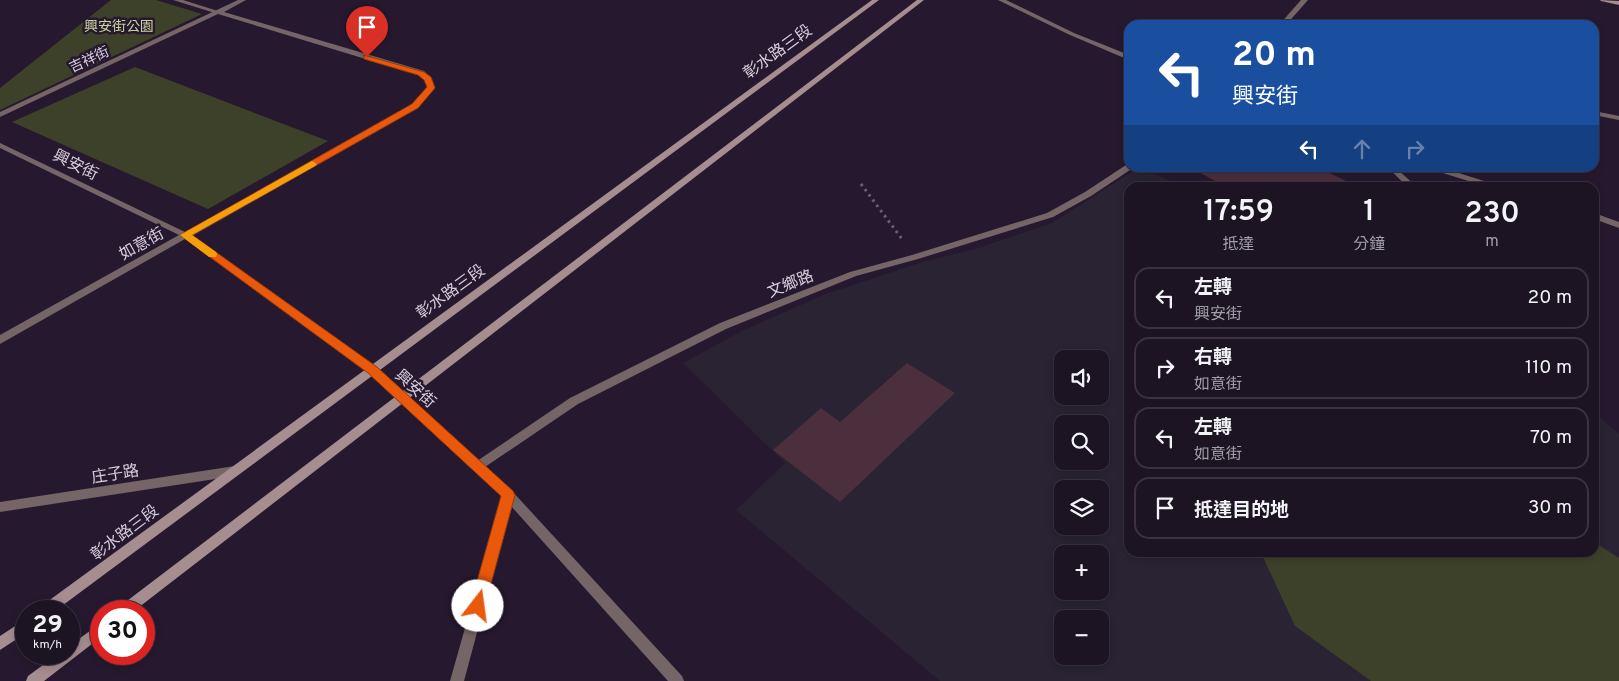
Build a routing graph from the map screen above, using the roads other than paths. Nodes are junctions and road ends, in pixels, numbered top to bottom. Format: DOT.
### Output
graph roads {
  1 [pos="176,0"];
  2 [pos="243,0"];
  3 [pos="876,0"];
  4 [pos="921,0"];
  5 [pos="1001,0"];
  6 [pos="1305,0"];
  7 [pos="1604,0"];
  8 [pos="1619,3"];
  9 [pos="218,12"];
  10 [pos="1287,20"];
  11 [pos="1124,56"];
  12 [pos="1599,114"];
  13 [pos="0,115"];
  14 [pos="1619,118"];
  15 [pos="0,145"];
  16 [pos="1124,170"];
  17 [pos="1396,172"];
  18 [pos="1449,172"];
  19 [pos="1407,182"];
  20 [pos="1482,182"];
  21 [pos="1599,218"];
  22 [pos="1619,225"];
  23 [pos="185,235"];
  24 [pos="0,340"];
  25 [pos="372,370"];
  26 [pos="402,397"];
  27 [pos="478,466"];
  28 [pos="235,471"];
  29 [pos="508,495"];
  30 [pos="0,507"];
  31 [pos="60,600"];
  32 [pos="138,600"];
  33 [pos="15,633"];
  34 [pos="90,638"];
  35 [pos="0,644"];
  36 [pos="80,645"];
  37 [pos="54,665"];
  38 [pos="33,681"];
  39 [pos="457,681"];
  40 [pos="677,681"];
  1 -- 9 [label="street"];
  2 -- 9 [label="street, 吉祥街"];
  3 -- 25 [label="street, 彰水路三段"];
  4 -- 26 [label="street"];
  5 -- 11 [label="street"];
  6 -- 10 [label="street"];
  7 -- 8 [label="street"];
  9 -- 13 [label="street, 吉祥街"];
  9 -- 23 [label="street, 如意街"];
  12 -- 14 [label="street"];
  15 -- 23 [label="street, 興安街"];
  16 -- 27 [label="street, 文鄉路"];
  17 -- 19 [label="street"];
  18 -- 20 [label="street"];
  21 -- 22 [label="street"];
  23 -- 24 [label="street, 如意街"];
  23 -- 25 [label="street, 興安街"];
  25 -- 26 [label="street, 興安街"];
  25 -- 28 [label="street, 彰水路三段"];
  26 -- 27 [label="street, 興安街"];
  26 -- 32 [label="street"];
  27 -- 29 [label="street, 興安街"];
  28 -- 30 [label="street, 庄子路"];
  28 -- 31 [label="street, 彰水路三段"];
  29 -- 39 [label="street"];
  29 -- 40 [label="street, 興安街"];
  33 -- 35 [label="street"];
  34 -- 36 [label="street"];
  37 -- 38 [label="street"];
}
